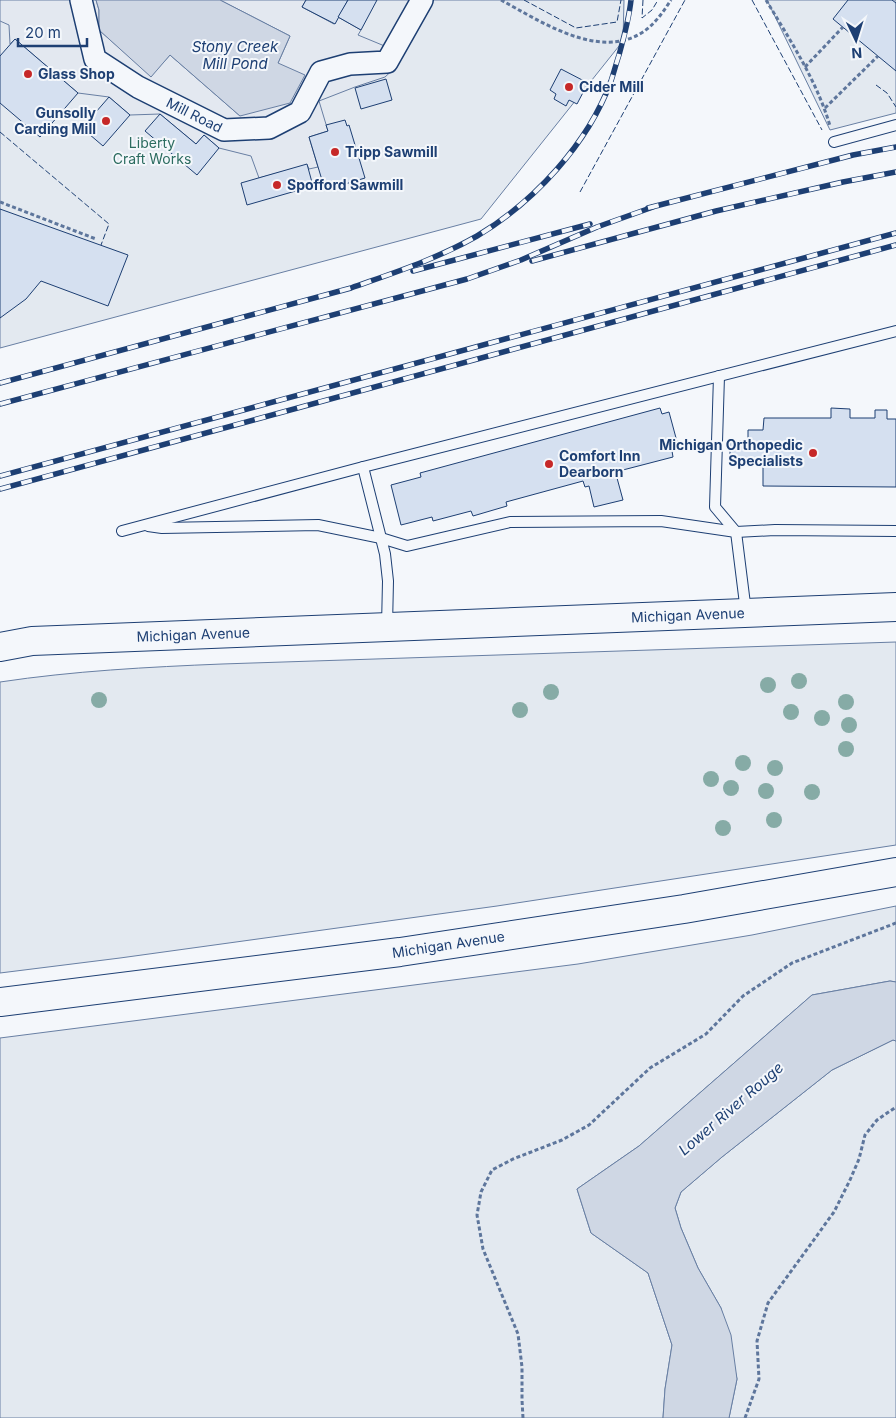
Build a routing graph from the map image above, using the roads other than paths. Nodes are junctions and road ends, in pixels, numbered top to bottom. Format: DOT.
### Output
graph roads {
  1 [pos="81,0"];
  2 [pos="422,0"];
  3 [pos="896,125"];
  4 [pos="834,142"];
  5 [pos="896,331"];
  6 [pos="719,376"];
  7 [pos="362,467"];
  8 [pos="142,526"];
  9 [pos="122,531"];
  10 [pos="896,531"];
  11 [pos="736,532"];
  12 [pos="381,538"];
  13 [pos="896,607"];
  14 [pos="746,613"];
  15 [pos="387,627"];
  16 [pos="0,647"];
  17 [pos="896,872"];
  18 [pos="0,1002"];
  1 -- 2 [label="street, Mill Road"];
  3 -- 4 [label="lane"];
  5 -- 6 [label="lane"];
  6 -- 7 [label="lane"];
  6 -- 11 [label="lane"];
  7 -- 8 [label="lane"];
  7 -- 12 [label="lane"];
  8 -- 9 [label="lane"];
  8 -- 12 [label="lane"];
  10 -- 11 [label="lane"];
  11 -- 12 [label="lane"];
  11 -- 14 [label="lane"];
  12 -- 15 [label="lane"];
  13 -- 14 [label="main road, Michigan Avenue"];
  14 -- 15 [label="main road, Michigan Avenue"];
  15 -- 16 [label="main road, Michigan Avenue"];
  17 -- 18 [label="main road, Michigan Avenue"];
}
